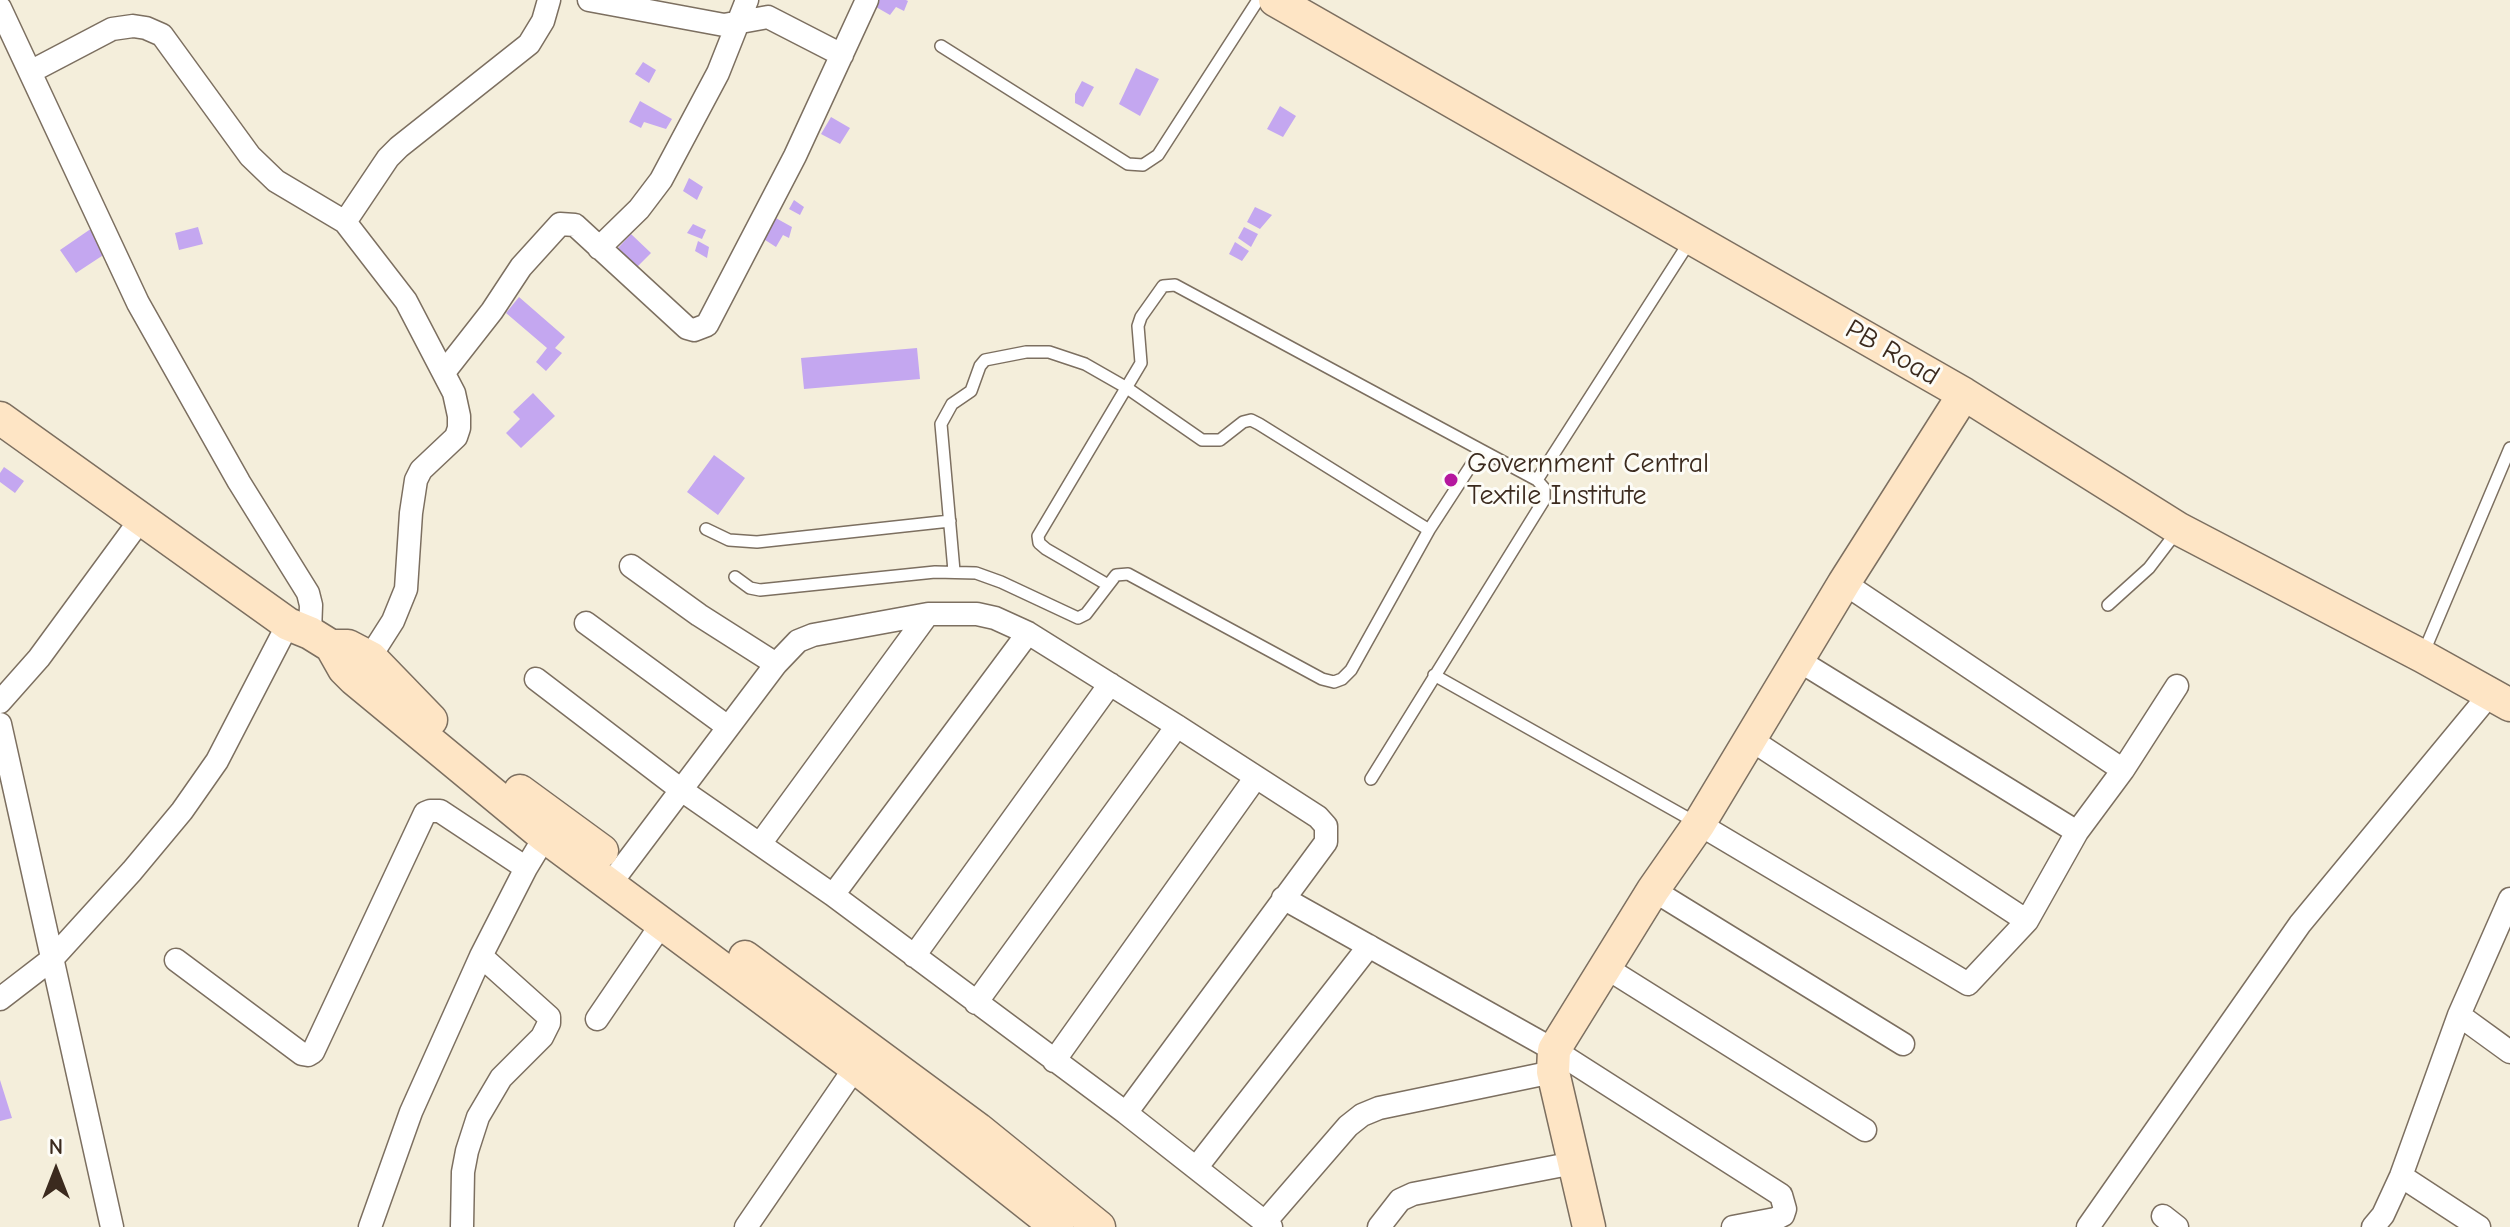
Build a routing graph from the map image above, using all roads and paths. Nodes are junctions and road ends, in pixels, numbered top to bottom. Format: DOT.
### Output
graph roads {
  1 [pos="549,0"];
  2 [pos="589,0"];
  3 [pos="747,0"];
  4 [pos="867,0"];
  5 [pos="1258,0"];
  6 [pos="1275,0"];
  7 [pos="0,8"];
  8 [pos="737,24"];
  9 [pos="941,46"];
  10 [pos="842,55"];
  11 [pos="30,72"];
  12 [pos="345,222"];
  13 [pos="1691,238"];
  14 [pos="599,248"];
  15 [pos="445,371"];
  16 [pos="1127,388"];
  17 [pos="1964,394"];
  18 [pos="0,418"];
  19 [pos="2510,448"];
  20 [pos="1481,450"];
  21 [pos="1537,480"];
  22 [pos="141,519"];
  23 [pos="950,521"];
  24 [pos="706,529"];
  25 [pos="2179,529"];
  26 [pos="1429,530"];
  27 [pos="631,566"];
  28 [pos="954,571"];
  29 [pos="735,577"];
  30 [pos="1844,583"];
  31 [pos="1108,585"];
  32 [pos="2108,605"];
  33 [pos="928,614"];
  34 [pos="586,623"];
  35 [pos="1028,633"];
  36 [pos="310,635"];
  37 [pos="2422,656"];
  38 [pos="1798,660"];
  39 [pos="776,664"];
  40 [pos="363,668"];
  41 [pos="1434,675"];
  42 [pos="536,679"];
  43 [pos="1110,684"];
  44 [pos="2177,686"];
  45 [pos="2500,700"];
  46 [pos="0,702"];
  47 [pos="0,724"];
  48 [pos="1177,726"];
  49 [pos="728,727"];
  50 [pos="1750,739"];
  51 [pos="2123,770"];
  52 [pos="1256,777"];
  53 [pos="1371,779"];
  54 [pos="680,789"];
  55 [pos="1699,824"];
  56 [pos="551,827"];
  57 [pos="2077,832"];
  58 [pos="760,844"];
  59 [pos="526,868"];
  60 [pos="617,875"];
  61 [pos="1653,890"];
  62 [pos="833,895"];
  63 [pos="1283,898"];
  64 [pos="2510,899"];
  65 [pos="2027,921"];
  66 [pos="681,928"];
  67 [pos="2503,932"];
  68 [pos="1369,946"];
  69 [pos="481,956"];
  70 [pos="914,956"];
  71 [pos="52,959"];
  72 [pos="176,960"];
  73 [pos="1605,967"];
  74 [pos="0,999"];
  75 [pos="976,1003"];
  76 [pos="2459,1015"];
  77 [pos="597,1019"];
  78 [pos="1903,1044"];
  79 [pos="2510,1052"];
  80 [pos="862,1058"];
  81 [pos="1054,1061"];
  82 [pos="1553,1061"];
  83 [pos="1126,1113"];
  84 [pos="1865,1130"];
  85 [pos="969,1139"];
  86 [pos="1574,1163"];
  87 [pos="1196,1168"];
  88 [pos="2401,1176"];
  89 [pos="1268,1225"];
  90 [pos="112,1227"];
  91 [pos="370,1227"];
  92 [pos="462,1227"];
  93 [pos="746,1227"];
  94 [pos="1057,1227"];
  95 [pos="1099,1227"];
  96 [pos="1379,1227"];
  97 [pos="1589,1227"];
  98 [pos="1733,1227"];
  99 [pos="2088,1227"];
  100 [pos="2373,1227"];
  101 [pos="2479,1227"];
  1 -- 12 [label="street"];
  2 -- 8 [label="street"];
  3 -- 8 [label="street"];
  4 -- 10 [label="street"];
  5 -- 9 [label="lane"];
  6 -- 13 [label="street, PB Road"];
  7 -- 11 [label="street"];
  8 -- 10 [label="street"];
  8 -- 14 [label="street"];
  10 -- 14 [label="street"];
  11 -- 12 [label="street"];
  11 -- 36 [label="street"];
  12 -- 15 [label="street"];
  13 -- 17 [label="street, PB Road"];
  13 -- 21 [label="lane"];
  14 -- 15 [label="street"];
  15 -- 40 [label="street"];
  16 -- 20 [label="lane"];
  16 -- 23 [label="lane"];
  16 -- 26 [label="lane"];
  16 -- 31 [label="lane"];
  17 -- 25 [label="street, PB Road"];
  17 -- 30 [label="street"];
  18 -- 22 [label="street"];
  19 -- 37 [label="lane"];
  20 -- 21 [label="lane"];
  20 -- 26 [label="lane"];
  21 -- 41 [label="lane"];
  22 -- 36 [label="street"];
  22 -- 46 [label="street"];
  23 -- 24 [label="lane"];
  23 -- 28 [label="lane"];
  25 -- 32 [label="lane"];
  25 -- 37 [label="street, PB Road"];
  26 -- 31 [label="lane"];
  27 -- 39 [label="street"];
  28 -- 29 [label="lane"];
  28 -- 31 [label="lane"];
  30 -- 38 [label="street"];
  30 -- 51 [label="street"];
  33 -- 35 [label="street"];
  33 -- 39 [label="street"];
  33 -- 58 [label="street"];
  34 -- 49 [label="street"];
  35 -- 43 [label="street"];
  35 -- 62 [label="street"];
  36 -- 40 [label="street"];
  36 -- 71 [label="street"];
  37 -- 45 [label="street, PB Road"];
  38 -- 50 [label="street"];
  38 -- 57 [label="street"];
  39 -- 49 [label="street"];
  40 -- 56 [label="street"];
  41 -- 53 [label="lane"];
  41 -- 55 [label="lane"];
  42 -- 54 [label="street"];
  43 -- 48 [label="street"];
  43 -- 70 [label="street"];
  44 -- 51 [label="street"];
  45 -- 99 [label="street"];
  47 -- 71 [label="street"];
  48 -- 52 [label="street"];
  48 -- 75 [label="street"];
  49 -- 54 [label="street"];
  50 -- 55 [label="street"];
  50 -- 65 [label="street"];
  51 -- 57 [label="street"];
  52 -- 63 [label="street"];
  52 -- 81 [label="street"];
  54 -- 58 [label="street"];
  54 -- 60 [label="street"];
  55 -- 61 [label="street"];
  55 -- 65 [label="street"];
  56 -- 59 [label="street"];
  56 -- 60 [label="street"];
  57 -- 65 [label="street"];
  58 -- 62 [label="street"];
  59 -- 69 [label="street"];
  59 -- 72 [label="street"];
  60 -- 66 [label="street"];
  61 -- 73 [label="street"];
  61 -- 78 [label="street"];
  62 -- 70 [label="street"];
  63 -- 68 [label="street"];
  63 -- 83 [label="street"];
  64 -- 67 [label="street"];
  66 -- 77 [label="street"];
  66 -- 80 [label="street"];
  67 -- 76 [label="street"];
  68 -- 82 [label="street"];
  68 -- 87 [label="street"];
  69 -- 91 [label="street"];
  69 -- 92 [label="street"];
  70 -- 75 [label="street"];
  71 -- 74 [label="street"];
  71 -- 90 [label="street"];
  73 -- 82 [label="street"];
  73 -- 84 [label="street"];
  75 -- 81 [label="street"];
  76 -- 79 [label="street"];
  76 -- 88 [label="street"];
  80 -- 85 [label="street"];
  80 -- 93 [label="street"];
  81 -- 83 [label="street"];
  82 -- 86 [label="street"];
  82 -- 89 [label="street"];
  82 -- 98 [label="street"];
  83 -- 87 [label="street"];
  85 -- 94 [label="street"];
  85 -- 95 [label="street"];
  86 -- 96 [label="street"];
  86 -- 97 [label="street"];
  87 -- 89 [label="street"];
  88 -- 100 [label="street"];
  88 -- 101 [label="street"];
}
